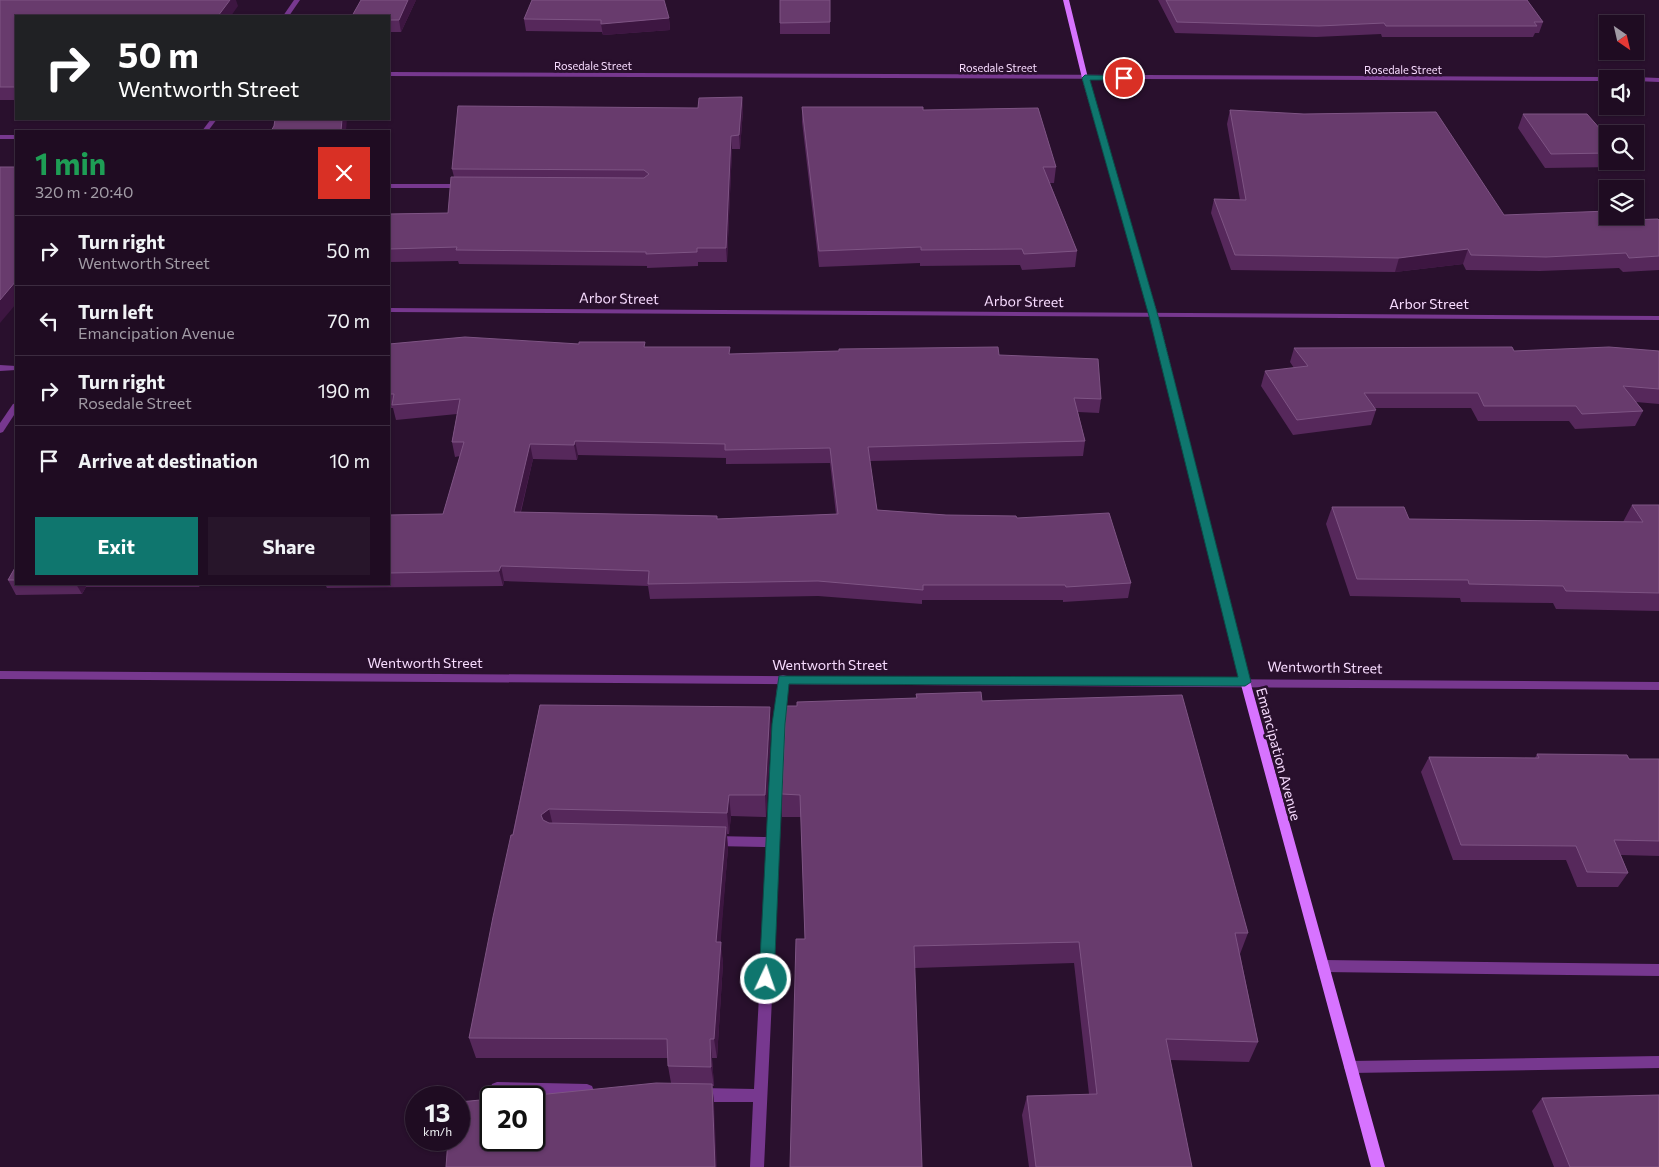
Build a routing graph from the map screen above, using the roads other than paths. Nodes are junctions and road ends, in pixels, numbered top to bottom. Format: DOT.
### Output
graph roads {
  1 [pos="297,0"];
  2 [pos="1066,0"];
  3 [pos="287,15"];
  4 [pos="390,74"];
  5 [pos="1085,78"];
  6 [pos="1599,79"];
  7 [pos="1644,80"];
  8 [pos="1659,80"];
  9 [pos="0,137"];
  10 [pos="15,137"];
  11 [pos="390,186"];
  12 [pos="468,186"];
  13 [pos="390,310"];
  14 [pos="1154,316"];
  15 [pos="1659,318"];
  16 [pos="0,368"];
  17 [pos="15,368"];
  18 [pos="15,408"];
  19 [pos="0,430"];
  20 [pos="0,675"];
  21 [pos="783,679"];
  22 [pos="1245,682"];
  23 [pos="1659,686"];
  24 [pos="704,840"];
  25 [pos="773,842"];
  26 [pos="1323,966"];
  27 [pos="1659,970"];
  28 [pos="1659,1062"];
  29 [pos="1351,1067"];
  30 [pos="545,1090"];
  31 [pos="604,1092"];
  32 [pos="682,1094"];
  33 [pos="760,1096"];
  34 [pos="756,1167"];
  35 [pos="1378,1167"];
  1 -- 3 [label="street"];
  2 -- 5 [label="main road, Emancipation Avenue"];
  4 -- 5 [label="street, Rosedale Street"];
  5 -- 6 [label="street, Rosedale Street"];
  5 -- 14 [label="main road, Emancipation Avenue"];
  7 -- 8 [label="street"];
  9 -- 10 [label="street"];
  11 -- 12 [label="street"];
  13 -- 14 [label="street, Arbor Street"];
  14 -- 15 [label="street, Arbor Street"];
  14 -- 22 [label="main road, Emancipation Avenue"];
  16 -- 17 [label="street"];
  18 -- 19 [label="street"];
  20 -- 21 [label="street, Wentworth Street"];
  21 -- 22 [label="street, Wentworth Street"];
  21 -- 25 [label="street"];
  22 -- 23 [label="street, Wentworth Street"];
  22 -- 26 [label="main road, Emancipation Avenue"];
  24 -- 25 [label="street"];
  25 -- 33 [label="street"];
  26 -- 27 [label="street"];
  26 -- 29 [label="main road, Emancipation Avenue"];
  28 -- 29 [label="street"];
  29 -- 35 [label="main road, Emancipation Avenue"];
  30 -- 31 [label="street"];
  32 -- 33 [label="street"];
  33 -- 34 [label="street"];
}
